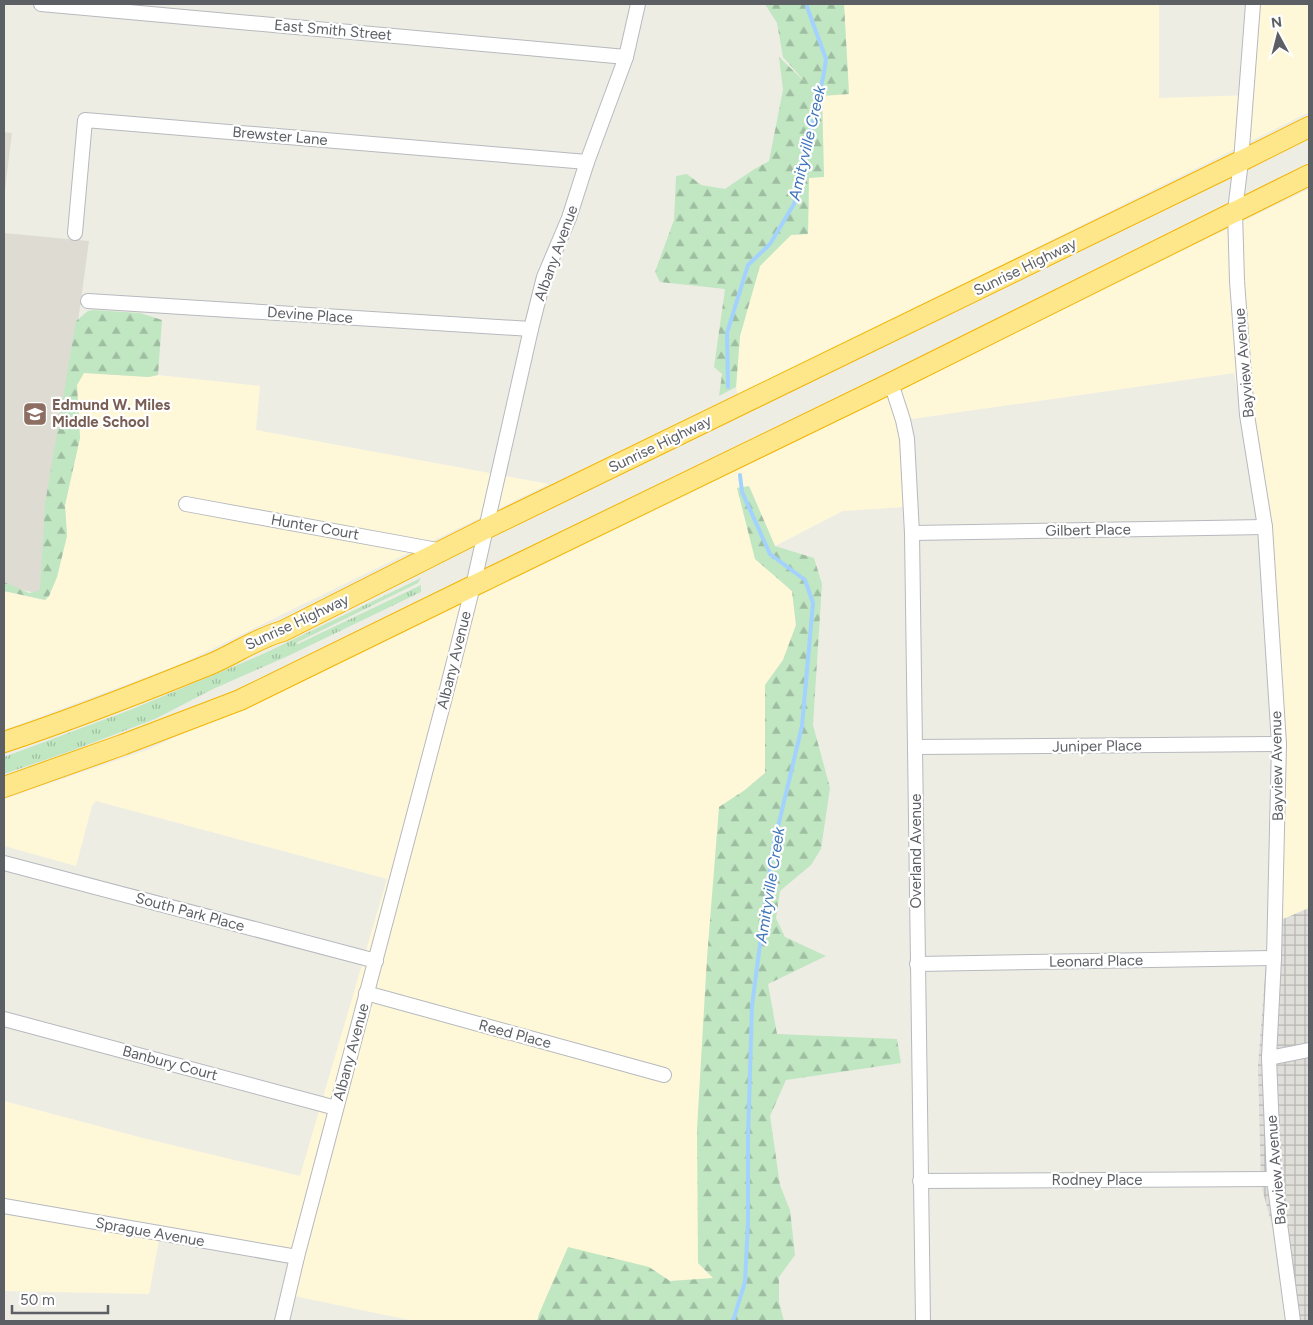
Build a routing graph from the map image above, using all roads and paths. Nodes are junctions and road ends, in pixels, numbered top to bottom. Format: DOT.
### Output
graph roads {
  1 [pos="41,4"];
  2 [pos="638,4"];
  3 [pos="1253,4"];
  4 [pos="626,57"];
  5 [pos="1309,127"];
  6 [pos="1241,161"];
  7 [pos="587,162"];
  8 [pos="1309,175"];
  9 [pos="1235,212"];
  10 [pos="75,233"];
  11 [pos="88,301"];
  12 [pos="531,329"];
  13 [pos="891,383"];
  14 [pos="186,504"];
  15 [pos="1264,527"];
  16 [pos="485,529"];
  17 [pos="912,533"];
  18 [pos="443,551"];
  19 [pos="473,586"];
  20 [pos="4,742"];
  21 [pos="1280,744"];
  22 [pos="916,747"];
  23 [pos="4,787"];
  24 [pos="4,863"];
  25 [pos="1274,958"];
  26 [pos="376,961"];
  27 [pos="917,964"];
  28 [pos="366,993"];
  29 [pos="4,1019"];
  30 [pos="1309,1050"];
  31 [pos="1269,1058"];
  32 [pos="664,1074"];
  33 [pos="336,1108"];
  34 [pos="1274,1179"];
  35 [pos="920,1181"];
  36 [pos="4,1206"];
  37 [pos="297,1257"];
  38 [pos="282,1321"];
  39 [pos="923,1321"];
  40 [pos="1293,1321"];
  1 -- 4 [label="street, East Smith Street"];
  2 -- 4 [label="street, Albany Avenue"];
  3 -- 6 [label="street"];
  4 -- 7 [label="street, Albany Avenue"];
  5 -- 6 [label="highway, Sunrise Highway"];
  6 -- 9 [label="street, Bayview Avenue"];
  6 -- 16 [label="highway, Sunrise Highway"];
  7 -- 10 [label="street, Brewster Lane"];
  7 -- 12 [label="street, Albany Avenue"];
  8 -- 9 [label="highway"];
  9 -- 13 [label="highway"];
  9 -- 15 [label="street, Bayview Avenue"];
  11 -- 12 [label="street, Devine Place"];
  12 -- 16 [label="street, Albany Avenue"];
  13 -- 17 [label="street, Overland Avenue"];
  13 -- 19 [label="highway"];
  14 -- 18 [label="street, Hunter Court"];
  15 -- 17 [label="street, Gilbert Place"];
  15 -- 21 [label="street, Bayview Avenue"];
  16 -- 18 [label="highway, Sunrise Highway"];
  16 -- 19 [label="street, Albany Avenue"];
  17 -- 22 [label="street, Overland Avenue"];
  18 -- 20 [label="highway, Sunrise Highway"];
  19 -- 23 [label="highway"];
  19 -- 26 [label="street, Albany Avenue"];
  21 -- 22 [label="street, Juniper Place"];
  21 -- 25 [label="street, Bayview Avenue"];
  22 -- 27 [label="street, Overland Avenue"];
  24 -- 26 [label="street, South Park Place"];
  25 -- 27 [label="street, Leonard Place"];
  25 -- 31 [label="street, Bayview Avenue"];
  26 -- 28 [label="street, Albany Avenue"];
  27 -- 35 [label="street, Overland Avenue"];
  28 -- 32 [label="street, Reed Place"];
  28 -- 33 [label="street, Albany Avenue"];
  29 -- 33 [label="street, Banbury Court"];
  30 -- 31 [label="street"];
  31 -- 34 [label="street, Bayview Avenue"];
  33 -- 37 [label="street, Albany Avenue"];
  34 -- 35 [label="street, Rodney Place"];
  34 -- 40 [label="street, Bayview Avenue"];
  35 -- 39 [label="street, Overland Avenue"];
  36 -- 37 [label="street, Sprague Avenue"];
  37 -- 38 [label="street, Albany Avenue"];
}
